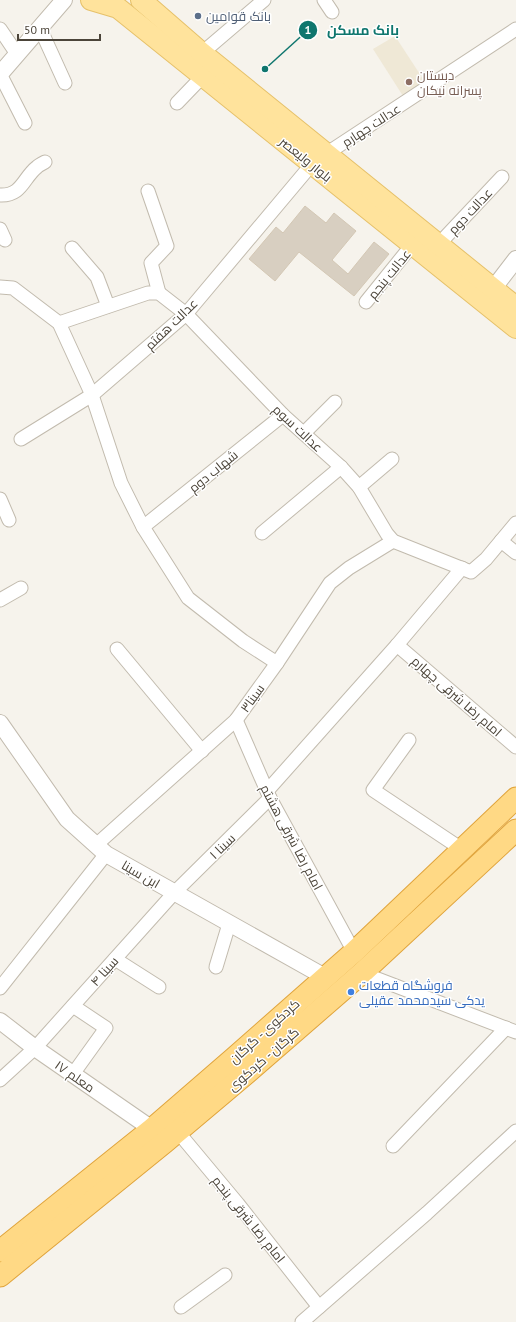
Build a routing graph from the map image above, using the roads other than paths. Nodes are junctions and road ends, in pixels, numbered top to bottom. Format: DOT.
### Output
graph roads {
  1 [pos="64,0"];
  2 [pos="81,0"];
  3 [pos="91,0"];
  4 [pos="141,0"];
  5 [pos="264,0"];
  6 [pos="324,0"];
  7 [pos="332,12"];
  8 [pos="40,28"];
  9 [pos="0,29"];
  10 [pos="516,29"];
  11 [pos="202,53"];
  12 [pos="17,54"];
  13 [pos="0,74"];
  14 [pos="203,76"];
  15 [pos="65,83"];
  16 [pos="177,102"];
  17 [pos="25,123"];
  18 [pos="319,159"];
  19 [pos="45,162"];
  20 [pos="502,176"];
  21 [pos="148,191"];
  22 [pos="0,195"];
  23 [pos="412,245"];
  24 [pos="438,245"];
  25 [pos="72,248"];
  26 [pos="516,259"];
  27 [pos="0,286"];
  28 [pos="493,289"];
  29 [pos="159,293"];
  30 [pos="366,302"];
  31 [pos="108,306"];
  32 [pos="516,308"];
  33 [pos="186,314"];
  34 [pos="59,323"];
  35 [pos="516,328"];
  36 [pos="92,395"];
  37 [pos="335,402"];
  38 [pos="283,415"];
  39 [pos="304,433"];
  40 [pos="21,438"];
  41 [pos="392,459"];
  42 [pos="341,467"];
  43 [pos="359,487"];
  44 [pos="0,499"];
  45 [pos="9,520"];
  46 [pos="516,523"];
  47 [pos="143,527"];
  48 [pos="262,533"];
  49 [pos="393,541"];
  50 [pos="501,541"];
  51 [pos="516,552"];
  52 [pos="462,568"];
  53 [pos="21,588"];
  54 [pos="0,600"];
  55 [pos="397,645"];
  56 [pos="118,649"];
  57 [pos="277,663"];
  58 [pos="236,720"];
  59 [pos="0,722"];
  60 [pos="409,740"];
  61 [pos="516,747"];
  62 [pos="202,751"];
  63 [pos="269,795"];
  64 [pos="516,798"];
  65 [pos="516,830"];
  66 [pos="101,849"];
  67 [pos="463,850"];
  68 [pos="174,893"];
  69 [pos="229,924"];
  70 [pos="354,952"];
  71 [pos="115,959"];
  72 [pos="216,967"];
  73 [pos="362,972"];
  74 [pos="325,978"];
  75 [pos="160,987"];
  76 [pos="0,988"];
  77 [pos="73,1006"];
  78 [pos="0,1021"];
  79 [pos="511,1030"];
  80 [pos="35,1048"];
  81 [pos="73,1074"];
  82 [pos="0,1080"];
  83 [pos="152,1129"];
  84 [pos="516,1131"];
  85 [pos="178,1132"];
  86 [pos="393,1146"];
  87 [pos="0,1251"];
  88 [pos="224,1275"];
  89 [pos="0,1276"];
  90 [pos="181,1307"];
  91 [pos="319,1307"];
  92 [pos="302,1322"];
  1 -- 8 [label="street"];
  2 -- 3 [label="main road, بلوار ولیعصر"];
  3 -- 14 [label="main road, بلوار ولیعصر"];
  4 -- 11 [label="main road, بلوار ولیعصر"];
  5 -- 11 [label="street"];
  6 -- 7 [label="street"];
  8 -- 12 [label="street"];
  8 -- 15 [label="street"];
  9 -- 12 [label="street"];
  10 -- 18 [label="street, عدالت چهارم"];
  11 -- 18 [label="main road, بلوار ولیعصر"];
  12 -- 13 [label="street"];
  13 -- 17 [label="street"];
  14 -- 16 [label="street"];
  14 -- 18 [label="main road, بلوار ولیعصر"];
  18 -- 23 [label="main road, بلوار ولیعصر"];
  18 -- 24 [label="main road, بلوار ولیعصر"];
  18 -- 33 [label="street, عدالت هفتم"];
  19 -- 22 [label="street"];
  20 -- 24 [label="street, عدالت دوم"];
  21 -- 29 [label="street"];
  23 -- 30 [label="street, عدالت پنجم"];
  23 -- 35 [label="main road, بلوار ولیعصر"];
  24 -- 28 [label="main road, بلوار ولیعصر"];
  25 -- 31 [label="street"];
  26 -- 28 [label="street"];
  27 -- 34 [label="street"];
  28 -- 32 [label="main road, بلوار ولیعصر"];
  29 -- 31 [label="street"];
  29 -- 33 [label="street, عدالت سوم"];
  31 -- 34 [label="street"];
  33 -- 36 [label="street, عدالت هفتم"];
  33 -- 38 [label="street, عدالت سوم"];
  34 -- 36 [label="street"];
  36 -- 40 [label="street, عدالت هفتم"];
  36 -- 47 [label="street"];
  37 -- 39 [label="street"];
  38 -- 39 [label="street, عدالت سوم"];
  38 -- 47 [label="street, شهاب دوم"];
  39 -- 42 [label="street, عدالت سوم"];
  41 -- 43 [label="street"];
  42 -- 43 [label="street, عدالت سوم"];
  42 -- 48 [label="street"];
  43 -- 49 [label="street, عدالت سوم"];
  44 -- 45 [label="street"];
  46 -- 50 [label="street"];
  47 -- 57 [label="street"];
  49 -- 52 [label="street"];
  49 -- 57 [label="street, سینا۳"];
  50 -- 51 [label="street"];
  50 -- 52 [label="street"];
  52 -- 55 [label="street, سینا ۱"];
  53 -- 54 [label="street"];
  55 -- 61 [label="street, امام رضا شرقی چهارم"];
  55 -- 63 [label="street, سینا ۱"];
  56 -- 62 [label="street"];
  57 -- 58 [label="street, سینا۳"];
  58 -- 62 [label="street, سینا۳"];
  58 -- 63 [label="street, امام رضا شرقی هشتم"];
  59 -- 66 [label="street, ابن سینا"];
  60 -- 67 [label="street"];
  62 -- 66 [label="street, سینا۳"];
  63 -- 68 [label="street, سینا ۱"];
  63 -- 70 [label="street, امام رضا شرقی هشتم"];
  64 -- 67 [label="highway, کردکوی - گرگان"];
  65 -- 73 [label="highway, گرگان - کردکوی"];
  66 -- 68 [label="street, ابن سینا"];
  66 -- 76 [label="street, سینا۳"];
  67 -- 70 [label="highway, کردکوی - گرگان"];
  68 -- 69 [label="street, ابن سینا"];
  68 -- 71 [label="street, سینا ۴"];
  69 -- 72 [label="street"];
  69 -- 74 [label="street, ابن سینا"];
  70 -- 74 [label="highway, کردکوی - گرگان"];
  71 -- 75 [label="street"];
  71 -- 77 [label="street, سینا ۴"];
  73 -- 79 [label="street"];
  73 -- 85 [label="highway, گرگان - کردکوی"];
  74 -- 83 [label="highway, کردکوی - گرگان"];
  77 -- 80 [label="street, سینا ۴"];
  77 -- 81 [label="street"];
  78 -- 80 [label="street, معلم ۱۷"];
  79 -- 86 [label="street"];
  80 -- 81 [label="street, معلم ۱۷"];
  80 -- 82 [label="street, سینا ۴"];
  81 -- 83 [label="street, معلم ۱۷"];
  83 -- 87 [label="highway, کردکوی - گرگان"];
  84 -- 91 [label="street"];
  85 -- 89 [label="highway, گرگان - کردکوی"];
  85 -- 91 [label="street, امام رضا شرقی پنجم"];
  88 -- 90 [label="street"];
  91 -- 92 [label="street"];
}
